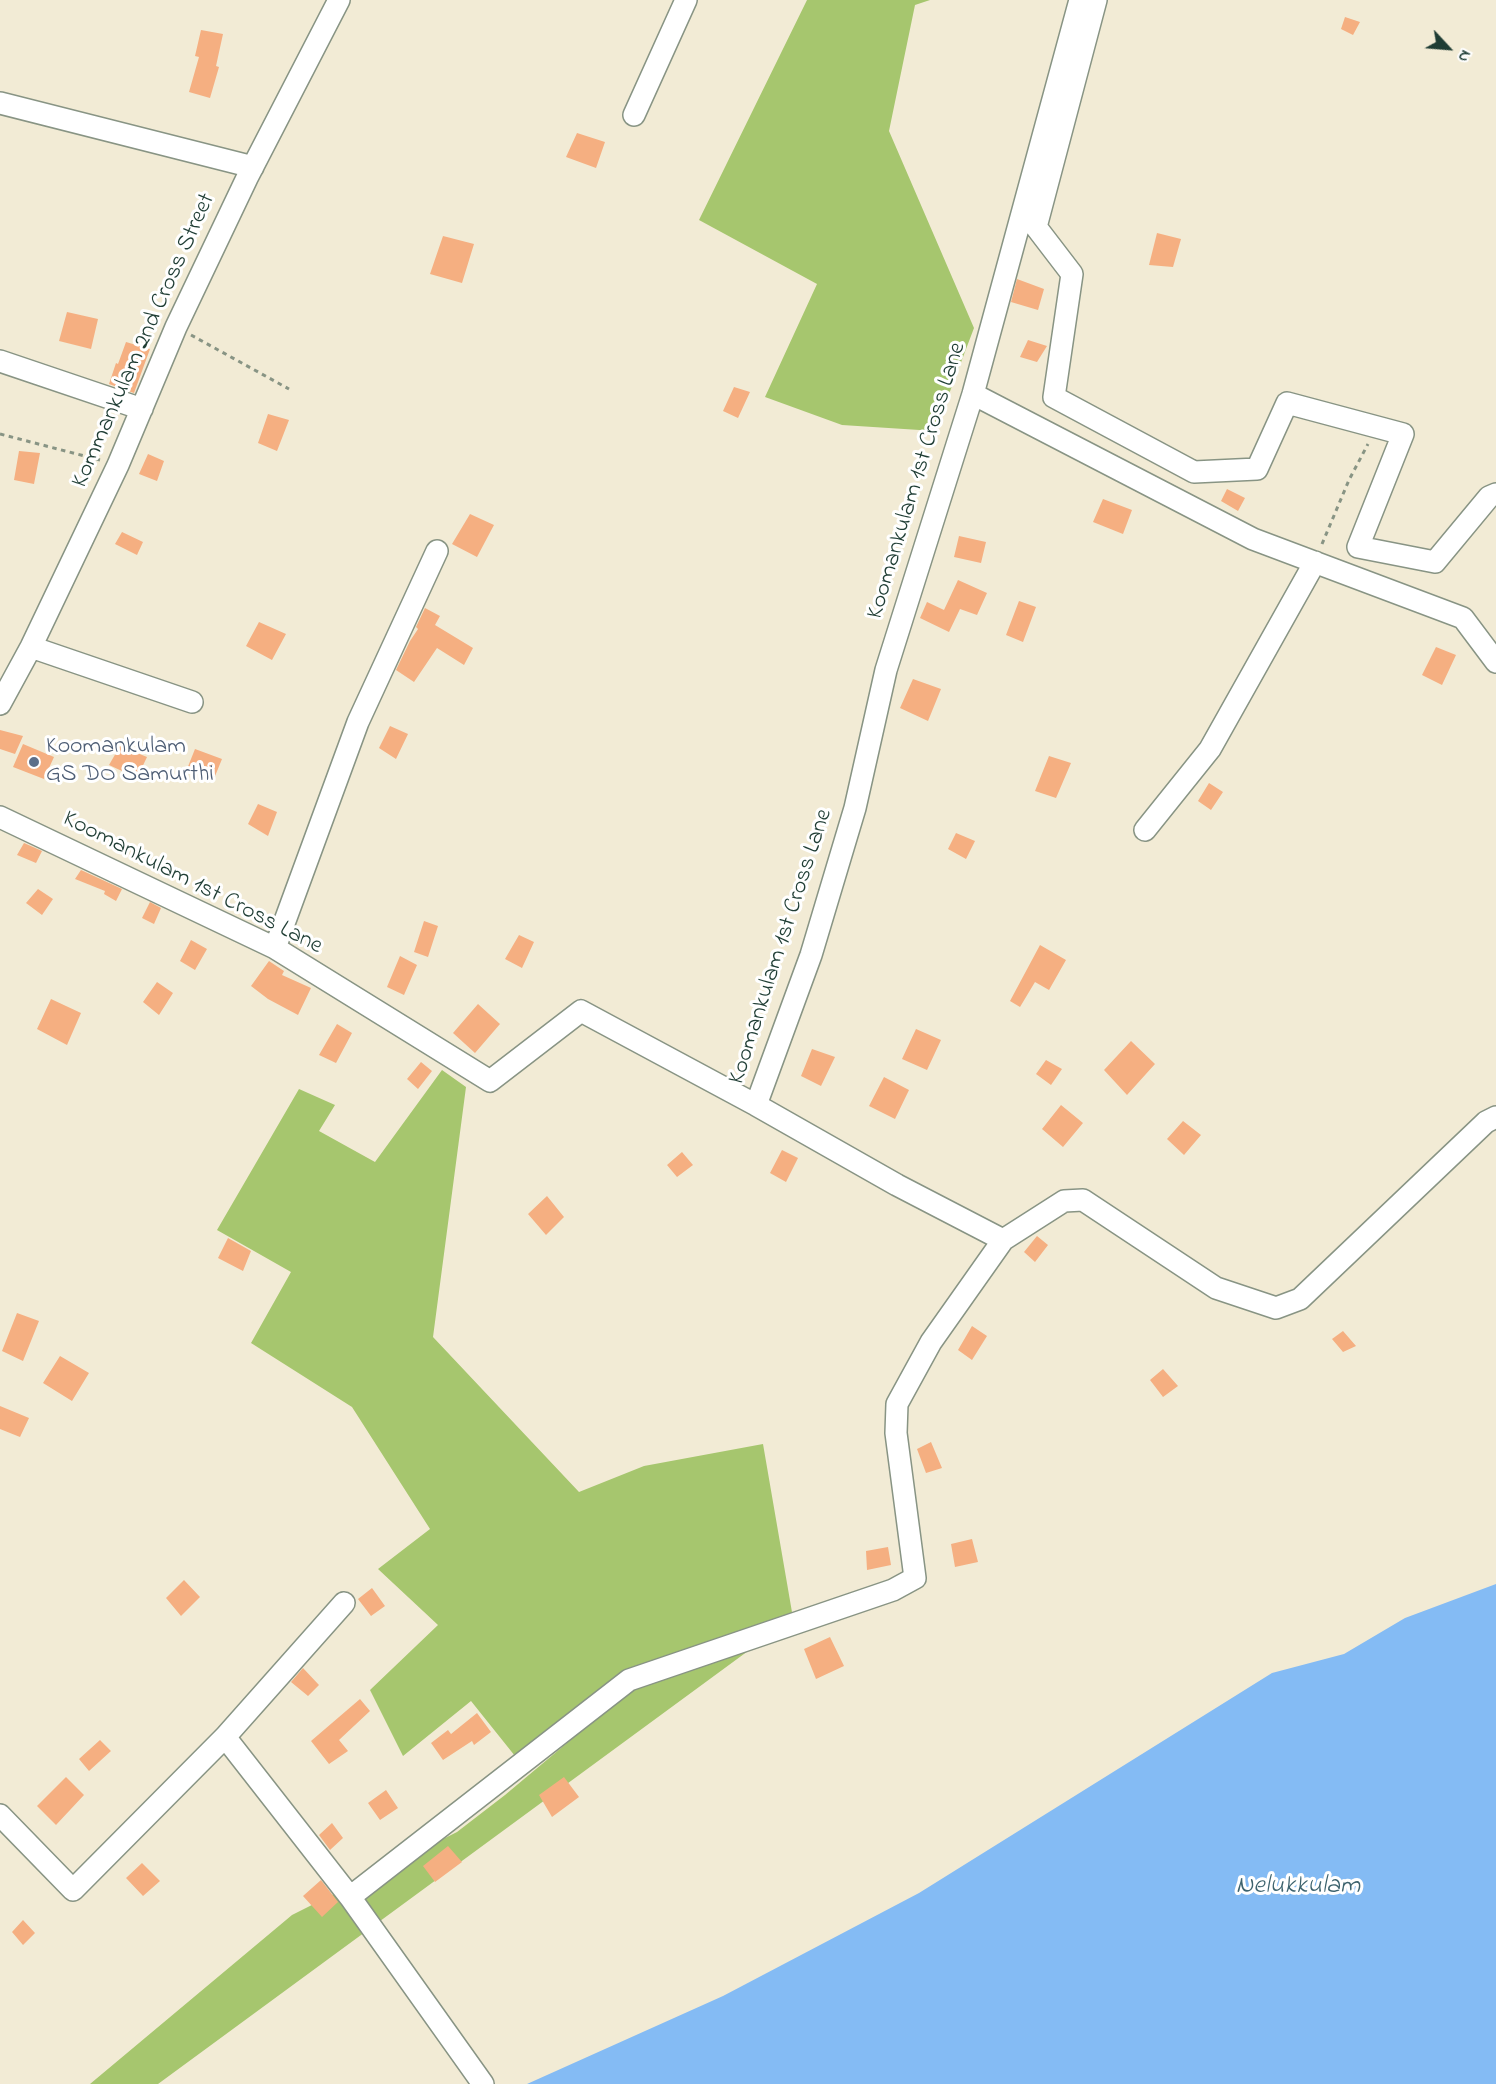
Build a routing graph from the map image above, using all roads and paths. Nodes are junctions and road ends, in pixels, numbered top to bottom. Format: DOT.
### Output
graph roads {
  1 [pos="339,0"];
  2 [pos="686,0"];
  3 [pos="1080,0"];
  4 [pos="1096,0"];
  5 [pos="0,103"];
  6 [pos="634,115"];
  7 [pos="253,166"];
  8 [pos="176,327"];
  9 [pos="0,361"];
  10 [pos="289,389"];
  11 [pos="973,394"];
  12 [pos="142,409"];
  13 [pos="1378,427"];
  14 [pos="0,434"];
  15 [pos="118,465"];
  16 [pos="1496,494"];
  17 [pos="437,551"];
  18 [pos="1315,562"];
  19 [pos="31,646"];
  20 [pos="1496,662"];
  21 [pos="192,702"];
  22 [pos="0,704"];
  23 [pos="0,817"];
  24 [pos="1145,830"];
  25 [pos="274,948"];
  26 [pos="756,1105"];
  27 [pos="1496,1117"];
  28 [pos="1004,1240"];
  29 [pos="344,1604"];
  30 [pos="225,1737"];
  31 [pos="0,1815"];
  32 [pos="350,1897"];
  33 [pos="483,2084"];
  1 -- 7 [label="street, Kommankulam 2nd Cross Street"];
  2 -- 6 [label="street"];
  3 -- 11 [label="street, Koomankulam 1st Cross Lane"];
  4 -- 13 [label="street"];
  5 -- 7 [label="street"];
  7 -- 8 [label="street, Kommankulam 2nd Cross Street"];
  8 -- 10 [label="path"];
  8 -- 12 [label="street, Kommankulam 2nd Cross Street"];
  9 -- 12 [label="street"];
  11 -- 18 [label="street"];
  11 -- 26 [label="street, Koomankulam 1st Cross Lane"];
  12 -- 15 [label="street, Kommankulam 2nd Cross Street"];
  13 -- 16 [label="street"];
  13 -- 18 [label="path"];
  14 -- 15 [label="path"];
  15 -- 19 [label="street, Kommankulam 2nd Cross Street"];
  17 -- 25 [label="street"];
  18 -- 20 [label="street"];
  18 -- 24 [label="street"];
  19 -- 21 [label="street"];
  19 -- 22 [label="street, Kommankulam 2nd Cross Street"];
  23 -- 25 [label="street, Koomankulam 1st Cross Lane"];
  25 -- 26 [label="street, Koomankulam 1st Cross Lane"];
  26 -- 28 [label="street"];
  27 -- 28 [label="street"];
  28 -- 32 [label="street"];
  29 -- 30 [label="street"];
  30 -- 31 [label="street"];
  30 -- 32 [label="street"];
  32 -- 33 [label="street"];
}
